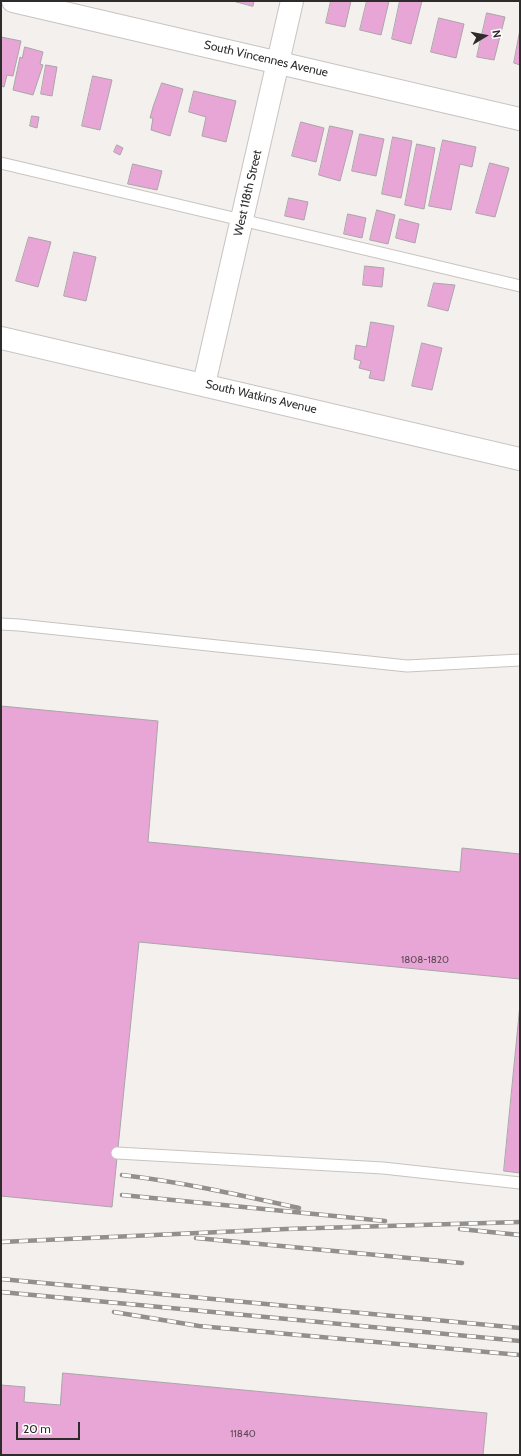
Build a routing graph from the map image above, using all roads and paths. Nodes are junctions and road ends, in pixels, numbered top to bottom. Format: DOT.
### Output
graph roads {
  1 [pos="12,1"];
  2 [pos="292,1"];
  3 [pos="278,62"];
  4 [pos="520,119"];
  5 [pos="1,164"];
  6 [pos="241,221"];
  7 [pos="520,286"];
  8 [pos="1,338"];
  9 [pos="204,384"];
  10 [pos="520,459"];
  11 [pos="1,624"];
  12 [pos="520,660"];
  13 [pos="117,1153"];
  14 [pos="520,1182"];
  1 -- 3 [label="street, South Vincennes Avenue"];
  2 -- 3 [label="street, West 118th Street"];
  3 -- 4 [label="street, South Vincennes Avenue"];
  3 -- 6 [label="street, West 118th Street"];
  5 -- 6 [label="lane"];
  6 -- 7 [label="lane"];
  6 -- 9 [label="street, West 118th Street"];
  8 -- 9 [label="street, South Watkins Avenue"];
  9 -- 10 [label="street, South Watkins Avenue"];
  11 -- 12 [label="lane"];
  13 -- 14 [label="lane"];
}
